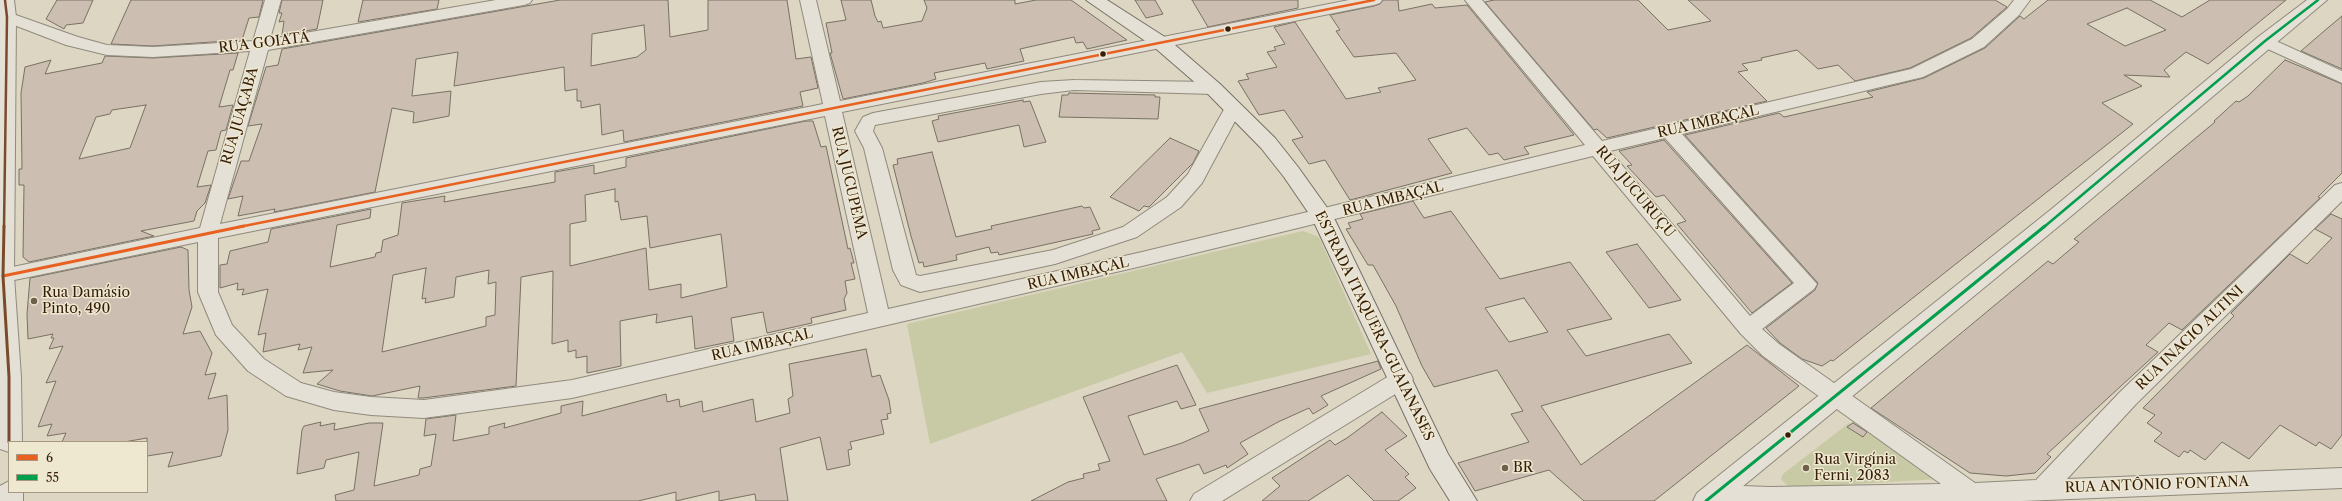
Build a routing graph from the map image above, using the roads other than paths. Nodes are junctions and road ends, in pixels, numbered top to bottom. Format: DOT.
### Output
graph roads {
  1 [pos="273,0"];
  2 [pos="524,0"];
  3 [pos="808,0"];
  4 [pos="1095,0"];
  5 [pos="1374,0"];
  6 [pos="1473,0"];
  7 [pos="2022,0"];
  8 [pos="2318,0"];
  9 [pos="4,5"];
  10 [pos="2265,40"];
  11 [pos="1161,43"];
  12 [pos="260,46"];
  13 [pos="2342,78"];
  14 [pos="1213,88"];
  15 [pos="833,108"];
  16 [pos="1233,108"];
  17 [pos="1669,131"];
  18 [pos="1599,150"];
  19 [pos="2,155"];
  20 [pos="2342,190"];
  21 [pos="1322,216"];
  22 [pos="208,233"];
  23 [pos="3,276"];
  24 [pos="880,319"];
  25 [pos="1748,328"];
  26 [pos="1402,379"];
  27 [pos="1834,396"];
  28 [pos="10,441"];
  29 [pos="1439,461"];
  30 [pos="2338,475"];
  31 [pos="2042,490"];
  32 [pos="1971,493"];
  33 [pos="1710,498"];
  34 [pos="1202,501"];
  35 [pos="1445,501"];
  36 [pos="1464,501"];
  1 -- 12 [label="street, RUA JUAÇABA"];
  2 -- 12 [label="street, RUA GOIATÁ"];
  3 -- 15 [label="street, RUA JUCUPEMA"];
  4 -- 11 [label="street, ESTRADA ITAQUERA-GUAIANASES"];
  5 -- 11 [label="street"];
  6 -- 18 [label="street, RUA JUCURUÇU"];
  7 -- 17 [label="street, RUA IMBAÇAL"];
  8 -- 10 [label="street"];
  9 -- 12 [label="street, RUA GOIATÁ"];
  9 -- 19 [label="street"];
  10 -- 13 [label="street"];
  10 -- 27 [label="street"];
  11 -- 14 [label="street, ESTRADA ITAQUERA-GUAIANASES"];
  11 -- 15 [label="street"];
  12 -- 22 [label="street, RUA JUAÇABA"];
  14 -- 16 [label="street, ESTRADA ITAQUERA-GUAIANASES"];
  14 -- 16 [label="street"];
  15 -- 22 [label="street"];
  15 -- 24 [label="street, RUA JUCUPEMA"];
  16 -- 21 [label="street, ESTRADA ITAQUERA-GUAIANASES"];
  17 -- 18 [label="street, RUA IMBAÇAL"];
  17 -- 25 [label="street"];
  18 -- 21 [label="street, RUA IMBAÇAL"];
  18 -- 25 [label="street, RUA JUCURUÇU"];
  19 -- 23 [label="street"];
  20 -- 31 [label="street, RUA INACIO ALTINI"];
  21 -- 24 [label="street, RUA IMBAÇAL"];
  21 -- 26 [label="street, ESTRADA ITAQUERA-GUAIANASES"];
  22 -- 23 [label="street"];
  22 -- 24 [label="street, RUA IMBAÇAL"];
  23 -- 28 [label="street"];
  25 -- 27 [label="street"];
  26 -- 29 [label="street, ESTRADA ITAQUERA-GUAIANASES"];
  26 -- 34 [label="street"];
  27 -- 32 [label="street"];
  27 -- 33 [label="street"];
  29 -- 35 [label="street, ESTRADA ITAQUERA-GUAIANASES"];
  29 -- 36 [label="street, ESTRADA ITAQUERA-GUAIANASES"];
  30 -- 31 [label="street, RUA ANTÔNIO FONTANA"];
  31 -- 32 [label="street, RUA ANTÔNIO FONTANA"];
  32 -- 33 [label="street, RUA ANTÔNIO FONTANA"];
}
